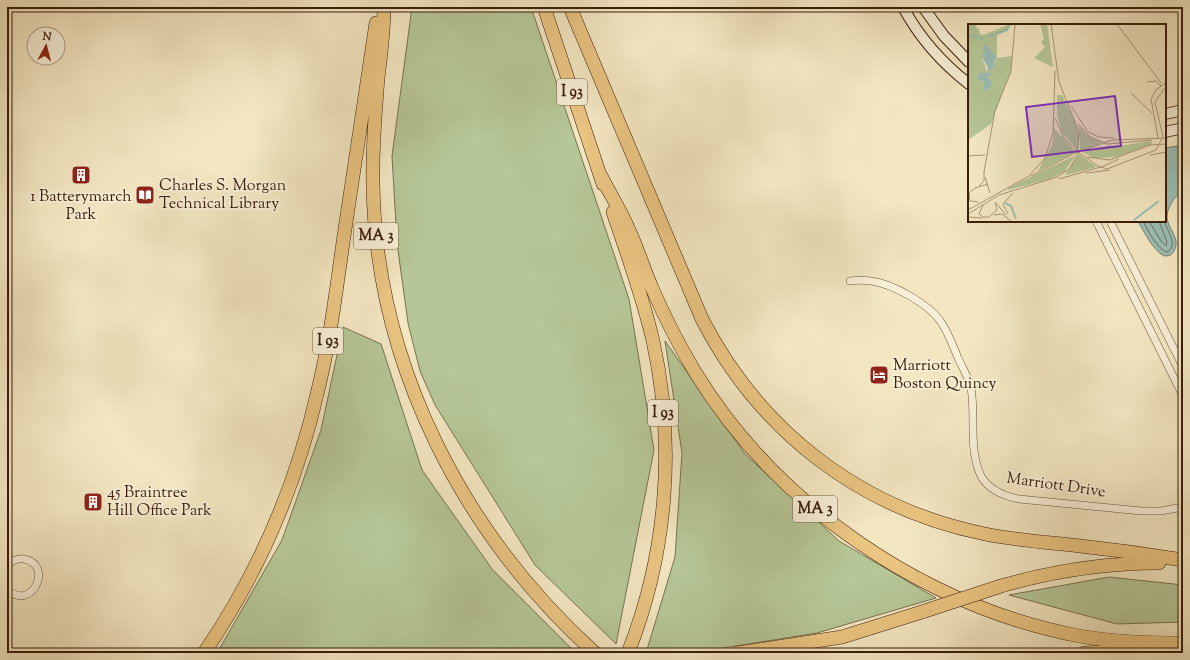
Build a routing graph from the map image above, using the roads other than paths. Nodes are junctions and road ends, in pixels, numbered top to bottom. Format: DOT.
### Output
graph roads {
  1 [pos="378,7"];
  2 [pos="384,7"];
  3 [pos="544,7"];
  4 [pos="570,7"];
  5 [pos="903,7"];
  6 [pos="923,7"];
  7 [pos="968,61"];
  8 [pos="968,83"];
  9 [pos="1183,110"];
  10 [pos="1166,114"];
  11 [pos="1183,128"];
  12 [pos="1166,132"];
  13 [pos="601,176"];
  14 [pos="1096,222"];
  15 [pos="1110,222"];
  16 [pos="850,281"];
  17 [pos="1183,367"];
  18 [pos="1183,396"];
  19 [pos="1183,506"];
  20 [pos="1183,560"];
  21 [pos="1183,564"];
  22 [pos="7,565"];
  23 [pos="7,589"];
  24 [pos="21,595"];
  25 [pos="7,598"];
  26 [pos="1183,644"];
  27 [pos="204,653"];
  28 [pos="595,653"];
  29 [pos="628,653"];
  30 [pos="738,653"];
  31 [pos="1084,653"];
  1 -- 27 [label="highway, I 93"];
  2 -- 28 [label="highway, MA 3"];
  3 -- 13 [label="highway, I 93"];
  4 -- 20 [label="highway"];
  5 -- 8 [label="street"];
  6 -- 7 [label="street"];
  9 -- 10 [label="street"];
  11 -- 12 [label="street"];
  13 -- 26 [label="highway, MA 3"];
  13 -- 29 [label="highway, I 93"];
  14 -- 18 [label="street"];
  15 -- 17 [label="street"];
  16 -- 19 [label="street, Marriott Drive"];
  21 -- 30 [label="highway, bridge"];
  22 -- 24 [label="street"];
  23 -- 24 [label="street"];
  24 -- 25 [label="street"];
  26 -- 31 [label="highway"];
}
